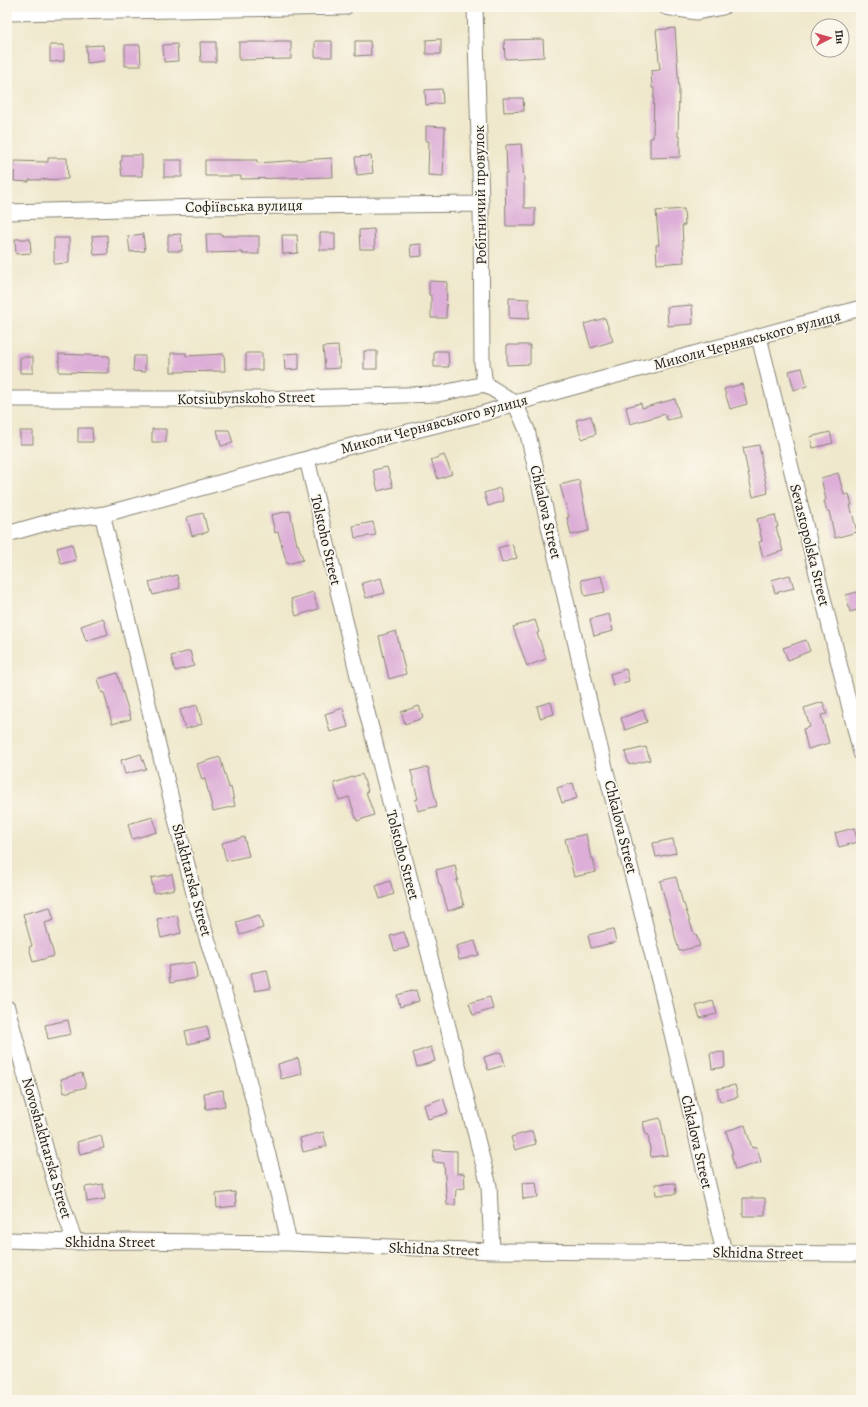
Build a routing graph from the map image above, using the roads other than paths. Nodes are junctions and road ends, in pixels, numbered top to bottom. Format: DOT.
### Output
graph roads {
  1 [pos="345,7"];
  2 [pos="475,7"];
  3 [pos="666,7"];
  4 [pos="724,7"];
  5 [pos="7,13"];
  6 [pos="481,204"];
  7 [pos="7,212"];
  8 [pos="861,308"];
  9 [pos="759,337"];
  10 [pos="484,384"];
  11 [pos="7,399"];
  12 [pos="515,403"];
  13 [pos="307,459"];
  14 [pos="105,514"];
  15 [pos="7,534"];
  16 [pos="861,753"];
  17 [pos="7,1008"];
  18 [pos="7,1240"];
  19 [pos="75,1242"];
  20 [pos="289,1243"];
  21 [pos="492,1251"];
  22 [pos="724,1252"];
  23 [pos="861,1254"];
  1 -- 5 [label="street"];
  2 -- 6 [label="street, Робітничий провулок"];
  3 -- 4 [label="street"];
  6 -- 7 [label="street, Софіївська вулиця"];
  6 -- 10 [label="street, Робітничий провулок"];
  8 -- 9 [label="street, Миколи Чернявського вулиця"];
  9 -- 12 [label="street, Миколи Чернявського вулиця"];
  9 -- 16 [label="street, Sevastopolska Street"];
  10 -- 11 [label="street, Kotsiubynskoho Street"];
  10 -- 12 [label="street"];
  12 -- 13 [label="street, Миколи Чернявського вулиця"];
  12 -- 22 [label="street, Chkalova Street"];
  13 -- 14 [label="street, Миколи Чернявського вулиця"];
  13 -- 21 [label="street, Tolstoho Street"];
  14 -- 15 [label="street, Миколи Чернявського вулиця"];
  14 -- 20 [label="street, Shakhtarska Street"];
  17 -- 19 [label="street, Novoshakhtarska Street"];
  18 -- 19 [label="street, Skhidna Street"];
  19 -- 20 [label="street, Skhidna Street"];
  20 -- 21 [label="street, Skhidna Street"];
  21 -- 22 [label="street, Skhidna Street"];
  22 -- 23 [label="street, Skhidna Street"];
}
